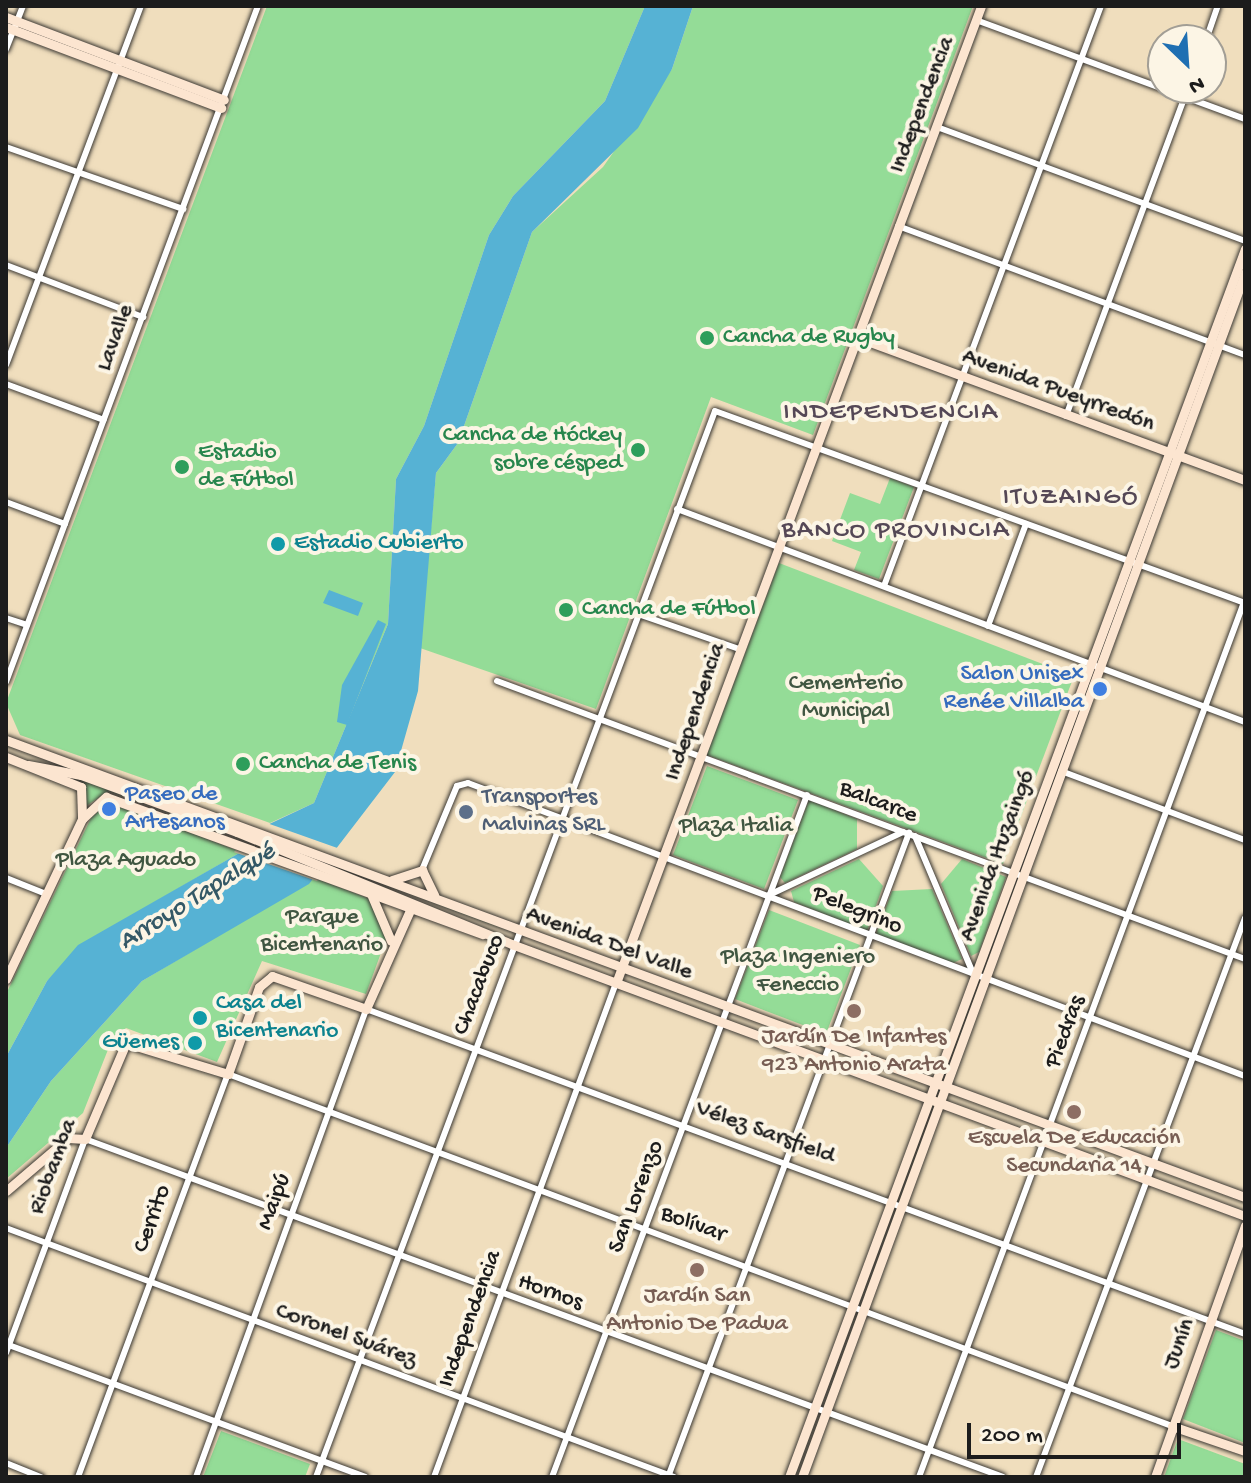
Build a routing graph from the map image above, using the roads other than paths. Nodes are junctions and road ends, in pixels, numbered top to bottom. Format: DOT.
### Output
graph roads {
  1 [pos="23,6"];
  2 [pos="141,6"];
  3 [pos="258,6"];
  4 [pos="981,6"];
  5 [pos="1101,6"];
  6 [pos="6,17"];
  7 [pos="976,20"];
  8 [pos="12,26"];
  9 [pos="6,49"];
  10 [pos="1081,60"];
  11 [pos="118,65"];
  12 [pos="1147,84"];
  13 [pos="222,104"];
  14 [pos="1181,104"];
  15 [pos="1203,104"];
  16 [pos="1245,119"];
  17 [pos="937,127"];
  18 [pos="6,147"];
  19 [pos="1043,164"];
  20 [pos="79,173"];
  21 [pos="1145,204"];
  22 [pos="183,209"];
  23 [pos="898,226"];
  24 [pos="1245,241"];
  25 [pos="1245,249"];
  26 [pos="6,265"];
  27 [pos="1005,266"];
  28 [pos="1245,273"];
  29 [pos="38,278"];
  30 [pos="1109,303"];
  31 [pos="143,317"];
  32 [pos="859,338"];
  33 [pos="1214,344"];
  34 [pos="1245,355"];
  35 [pos="6,365"];
  36 [pos="961,378"];
  37 [pos="6,384"];
  38 [pos="1066,416"];
  39 [pos="104,420"];
  40 [pos="819,446"];
  41 [pos="1174,453"];
  42 [pos="1245,480"];
  43 [pos="923,484"];
  44 [pos="6,502"];
  45 [pos="677,509"];
  46 [pos="65,524"];
  47 [pos="1026,524"];
  48 [pos="782,547"];
  49 [pos="1133,563"];
  50 [pos="884,586"];
  51 [pos="1245,601"];
  52 [pos="638,614"];
  53 [pos="6,618"];
  54 [pos="27,625"];
  55 [pos="988,626"];
  56 [pos="739,649"];
  57 [pos="1095,665"];
  58 [pos="497,681"];
  59 [pos="6,682"];
  60 [pos="1205,707"];
  61 [pos="600,718"];
  62 [pos="1245,722"];
  63 [pos="6,740"];
  64 [pos="701,756"];
  65 [pos="6,757"];
  66 [pos="28,765"];
  67 [pos="1056,769"];
  68 [pos="807,795"];
  69 [pos="1164,810"];
  70 [pos="563,818"];
  71 [pos="82,819"];
  72 [pos="237,832"];
  73 [pos="909,834"];
  74 [pos="1245,840"];
  75 [pos="667,858"];
  76 [pos="422,870"];
  77 [pos="333,873"];
  78 [pos="1017,875"];
  79 [pos="6,878"];
  80 [pos="392,880"];
  81 [pos="46,894"];
  82 [pos="371,894"];
  83 [pos="769,895"];
  84 [pos="436,898"];
  85 [pos="410,910"];
  86 [pos="1128,915"];
  87 [pos="1245,918"];
  88 [pos="519,932"];
  89 [pos="870,937"];
  90 [pos="391,941"];
  91 [pos="514,945"];
  92 [pos="1232,954"];
  93 [pos="1245,959"];
  94 [pos="621,970"];
  95 [pos="8,973"];
  96 [pos="268,977"];
  97 [pos="979,978"];
  98 [pos="616,983"];
  99 [pos="366,1009"];
  100 [pos="725,1009"];
  101 [pos="1091,1018"];
  102 [pos="720,1021"];
  103 [pos="126,1043"];
  104 [pos="476,1047"];
  105 [pos="827,1047"];
  106 [pos="1194,1058"];
  107 [pos="823,1059"];
  108 [pos="228,1074"];
  109 [pos="1245,1076"];
  110 [pos="579,1085"];
  111 [pos="938,1085"];
  112 [pos="933,1100"];
  113 [pos="328,1111"];
  114 [pos="683,1124"];
  115 [pos="1050,1125"];
  116 [pos="85,1139"];
  117 [pos="1044,1141"];
  118 [pos="437,1152"];
  119 [pos="786,1162"];
  120 [pos="1151,1162"];
  121 [pos="190,1177"];
  122 [pos="1145,1179"];
  123 [pos="540,1190"];
  124 [pos="6,1191"];
  125 [pos="1245,1197"];
  126 [pos="896,1203"];
  127 [pos="292,1216"];
  128 [pos="1245,1216"];
  129 [pos="1245,1226"];
  130 [pos="6,1228"];
  131 [pos="644,1229"];
  132 [pos="47,1244"];
  133 [pos="1006,1244"];
  134 [pos="399,1256"];
  135 [pos="748,1267"];
  136 [pos="151,1283"];
  137 [pos="1106,1283"];
  138 [pos="501,1294"];
  139 [pos="858,1306"];
  140 [pos="252,1320"];
  141 [pos="1209,1322"];
  142 [pos="605,1332"];
  143 [pos="1245,1334"];
  144 [pos="8,1344"];
  145 [pos="966,1347"];
  146 [pos="6,1353"];
  147 [pos="361,1361"];
  148 [pos="707,1370"];
  149 [pos="111,1384"];
  150 [pos="1070,1386"];
  151 [pos="463,1398"];
  152 [pos="814,1410"];
  153 [pos="825,1414"];
  154 [pos="216,1423"];
  155 [pos="1172,1426"];
  156 [pos="567,1437"];
  157 [pos="929,1450"];
  158 [pos="1245,1451"];
  159 [pos="323,1461"];
  160 [pos="6,1463"];
  161 [pos="670,1476"];
  162 [pos="41,1477"];
  163 [pos="78,1477"];
  164 [pos="196,1477"];
  165 [pos="316,1477"];
  166 [pos="365,1477"];
  167 [pos="434,1477"];
  168 [pos="552,1477"];
  169 [pos="789,1477"];
  170 [pos="802,1477"];
  171 [pos="919,1477"];
  172 [pos="1003,1477"];
  173 [pos="1036,1477"];
  174 [pos="1155,1477"];
  1 -- 8 [label="street"];
  2 -- 11 [label="street"];
  3 -- 13 [label="street, Lavalle"];
  4 -- 7 [label="main road, Independencia"];
  5 -- 10 [label="street"];
  6 -- 8 [label="main road"];
  7 -- 10 [label="street"];
  7 -- 17 [label="main road, Independencia"];
  8 -- 9 [label="street"];
  8 -- 11 [label="main road"];
  10 -- 12 [label="street"];
  10 -- 19 [label="street"];
  11 -- 13 [label="main road"];
  11 -- 20 [label="street"];
  13 -- 22 [label="street, Lavalle"];
  14 -- 21 [label="street"];
  15 -- 16 [label="street"];
  17 -- 19 [label="street"];
  17 -- 23 [label="main road, Independencia"];
  18 -- 20 [label="street"];
  19 -- 21 [label="street"];
  19 -- 27 [label="street"];
  20 -- 22 [label="street"];
  20 -- 29 [label="street"];
  21 -- 24 [label="street"];
  21 -- 30 [label="street"];
  22 -- 31 [label="street, Lavalle"];
  23 -- 27 [label="street"];
  23 -- 32 [label="main road, Independencia"];
  25 -- 33 [label="main road, Avenida Ituzaingó"];
  26 -- 29 [label="street"];
  27 -- 30 [label="street"];
  27 -- 36 [label="street"];
  28 -- 33 [label="main road, Avenida Ituzaingó"];
  29 -- 31 [label="street"];
  29 -- 35 [label="street"];
  30 -- 33 [label="street"];
  30 -- 38 [label="street"];
  31 -- 39 [label="street, Lavalle"];
  32 -- 36 [label="main road, Avenida Pueyrredón"];
  32 -- 40 [label="main road, Independencia"];
  33 -- 34 [label="street"];
  33 -- 41 [label="main road, Avenida Ituzaingó"];
  36 -- 38 [label="main road, Avenida Pueyrredón"];
  36 -- 43 [label="street"];
  37 -- 39 [label="street"];
  38 -- 41 [label="main road, Avenida Pueyrredón"];
  39 -- 46 [label="street, Lavalle"];
  40 -- 43 [label="street"];
  40 -- 45 [label="street, Chacabuco"];
  40 -- 48 [label="main road, Independencia"];
  41 -- 42 [label="main road, Avenida Pueyrredón"];
  41 -- 49 [label="main road, Avenida Ituzaingó"];
  43 -- 47 [label="street"];
  43 -- 50 [label="street"];
  44 -- 46 [label="street"];
  45 -- 48 [label="street"];
  45 -- 52 [label="street, Chacabuco"];
  46 -- 54 [label="street, Lavalle"];
  47 -- 49 [label="street"];
  47 -- 55 [label="street"];
  48 -- 50 [label="street"];
  48 -- 56 [label="main road, Independencia"];
  49 -- 51 [label="street"];
  49 -- 57 [label="main road, Avenida Ituzaingó"];
  50 -- 55 [label="street"];
  51 -- 60 [label="street, Piedras"];
  52 -- 56 [label="street"];
  52 -- 61 [label="street, Chacabuco"];
  53 -- 54 [label="street"];
  54 -- 59 [label="street, Lavalle"];
  55 -- 57 [label="street"];
  56 -- 64 [label="main road, Independencia"];
  57 -- 60 [label="street"];
  57 -- 67 [label="main road, Avenida Ituzaingó"];
  58 -- 61 [label="street, Balcarce"];
  60 -- 62 [label="street"];
  60 -- 69 [label="street, Piedras"];
  61 -- 64 [label="street, Balcarce"];
  61 -- 70 [label="street, Chacabuco"];
  63 -- 72 [label="main road, Avenida Del Valle"];
  64 -- 68 [label="street, Balcarce"];
  64 -- 75 [label="main road, Independencia"];
  65 -- 66 [label="main road, Avenida Del Valle"];
  66 -- 71 [label="main road"];
  66 -- 72 [label="main road, Avenida Del Valle"];
  67 -- 69 [label="street"];
  67 -- 78 [label="main road, Avenida Ituzaingó"];
  68 -- 73 [label="street, Balcarce"];
  68 -- 83 [label="street, San Lorenzo"];
  69 -- 74 [label="street"];
  69 -- 86 [label="street, Piedras"];
  70 -- 75 [label="street, Pelegrino"];
  70 -- 76 [label="street, Pelegrino"];
  70 -- 88 [label="street, Chacabuco"];
  71 -- 72 [label="main road, Avenida Del Valle"];
  71 -- 81 [label="main road"];
  72 -- 77 [label="main road, Avenida Del Valle"];
  72 -- 80 [label="main road, Avenida Del Valle"];
  73 -- 78 [label="street, Balcarce"];
  73 -- 83 [label="street"];
  73 -- 89 [label="street"];
  73 -- 97 [label="street"];
  75 -- 83 [label="street, Pelegrino"];
  75 -- 94 [label="main road, Independencia"];
  76 -- 80 [label="main road"];
  76 -- 84 [label="main road"];
  77 -- 82 [label="main road, Avenida Del Valle"];
  77 -- 91 [label="main road, Avenida Del Valle"];
  78 -- 86 [label="street, Balcarce"];
  78 -- 97 [label="main road, Avenida Ituzaingó"];
  79 -- 81 [label="street"];
  80 -- 84 [label="main road, Avenida Del Valle"];
  81 -- 95 [label="main road"];
  82 -- 85 [label="main road, Avenida Del Valle"];
  82 -- 90 [label="main road"];
  83 -- 89 [label="street, Pelegrino"];
  83 -- 100 [label="street, San Lorenzo"];
  84 -- 88 [label="main road, Avenida Del Valle"];
  85 -- 90 [label="main road, Maipú"];
  85 -- 91 [label="main road, Avenida Del Valle"];
  86 -- 92 [label="street, Balcarce"];
  86 -- 101 [label="street, Piedras"];
  87 -- 92 [label="street"];
  88 -- 91 [label="street, Chacabuco"];
  88 -- 94 [label="main road, Avenida Del Valle"];
  89 -- 97 [label="street, Pelegrino"];
  89 -- 105 [label="street"];
  90 -- 99 [label="main road, Maipú"];
  91 -- 98 [label="main road, Avenida Del Valle"];
  91 -- 104 [label="street, Chacabuco"];
  92 -- 93 [label="street, Balcarce"];
  92 -- 106 [label="street"];
  94 -- 98 [label="main road, Independencia"];
  94 -- 100 [label="main road, Avenida Del Valle"];
  96 -- 99 [label="main road, Vélez Sarsfield"];
  96 -- 108 [label="main road, Cerrito"];
  97 -- 101 [label="street, Pelegrino"];
  97 -- 111 [label="main road, Avenida Ituzaingó"];
  98 -- 102 [label="main road, Avenida Del Valle"];
  98 -- 110 [label="street, Independencia"];
  99 -- 104 [label="street, Vélez Sarsfield"];
  99 -- 113 [label="street, Maipú"];
  100 -- 102 [label="street, San Lorenzo"];
  100 -- 105 [label="main road, Avenida Del Valle"];
  101 -- 106 [label="street, Pelegrino"];
  101 -- 115 [label="street, Piedras"];
  102 -- 107 [label="main road, Avenida Del Valle"];
  102 -- 114 [label="street, San Lorenzo"];
  103 -- 108 [label="main road, Bolívar"];
  103 -- 116 [label="main road, Riobamba"];
  104 -- 110 [label="street, Vélez Sarsfield"];
  104 -- 118 [label="street, Chacabuco"];
  105 -- 107 [label="street"];
  105 -- 111 [label="main road, Avenida Del Valle"];
  106 -- 109 [label="street, Pelegrino"];
  106 -- 120 [label="street"];
  107 -- 112 [label="main road, Avenida Del Valle"];
  107 -- 119 [label="street"];
  108 -- 113 [label="street, Bolívar"];
  108 -- 121 [label="street, Cerrito"];
  110 -- 114 [label="street, Vélez Sarsfield"];
  110 -- 123 [label="street, Independencia"];
  111 -- 112 [label="main road, Avenida Ituzaingó"];
  111 -- 115 [label="main road, Avenida Del Valle"];
  112 -- 117 [label="main road, Avenida Del Valle"];
  112 -- 126 [label="main road, Avenida Ituzaingó"];
  113 -- 118 [label="street, Bolívar"];
  113 -- 127 [label="street, Maipú"];
  114 -- 119 [label="street, Vélez Sarsfield"];
  114 -- 131 [label="street, San Lorenzo"];
  115 -- 117 [label="street, Piedras"];
  115 -- 120 [label="main road, Avenida Del Valle"];
  116 -- 121 [label="street, Hornos"];
  116 -- 124 [label="main road"];
  116 -- 132 [label="street, Riobamba"];
  117 -- 122 [label="main road, Avenida Del Valle"];
  117 -- 133 [label="street, Piedras"];
  118 -- 123 [label="street, Bolívar"];
  118 -- 134 [label="street, Chacabuco"];
  119 -- 126 [label="street, Vélez Sarsfield"];
  119 -- 135 [label="street"];
  120 -- 122 [label="street"];
  120 -- 125 [label="main road, Avenida Del Valle"];
  121 -- 127 [label="street, Hornos"];
  121 -- 136 [label="street, Cerrito"];
  122 -- 128 [label="main road, Avenida Del Valle"];
  122 -- 137 [label="street"];
  123 -- 131 [label="street, Bolívar"];
  123 -- 138 [label="street, Independencia"];
  126 -- 133 [label="street, Vélez Sarsfield"];
  126 -- 139 [label="main road, Avenida Ituzaingó"];
  127 -- 134 [label="street, Hornos"];
  127 -- 140 [label="street, Maipú"];
  129 -- 141 [label="main road, Junín"];
  130 -- 132 [label="street, Coronel Suárez"];
  131 -- 135 [label="street, Bolívar"];
  131 -- 142 [label="street, San Lorenzo"];
  132 -- 136 [label="street, Coronel Suárez"];
  132 -- 144 [label="street, Riobamba"];
  133 -- 137 [label="street, Vélez Sarsfield"];
  133 -- 145 [label="street, Piedras"];
  134 -- 138 [label="street, Hornos"];
  134 -- 147 [label="street, Chacabuco"];
  135 -- 139 [label="street, Bolívar"];
  135 -- 148 [label="street"];
  136 -- 140 [label="street, Coronel Suárez"];
  136 -- 149 [label="street, Cerrito"];
  137 -- 141 [label="street, Vélez Sarsfield"];
  137 -- 150 [label="street"];
  138 -- 142 [label="street, Hornos"];
  138 -- 151 [label="street, Independencia"];
  139 -- 145 [label="street, Bolívar"];
  139 -- 152 [label="main road, Avenida Ituzaingó"];
  139 -- 153 [label="main road, Avenida Ituzaingó"];
  140 -- 147 [label="street, Coronel Suárez"];
  140 -- 154 [label="street, Maipú"];
  141 -- 143 [label="street, Vélez Sarsfield"];
  141 -- 155 [label="main road, Junín"];
  142 -- 148 [label="street, Hornos"];
  142 -- 156 [label="street, San Lorenzo"];
  144 -- 146 [label="street, Riobamba"];
  144 -- 149 [label="street"];
  145 -- 150 [label="street, Bolívar"];
  145 -- 157 [label="street, Piedras"];
  147 -- 151 [label="street, Coronel Suárez"];
  147 -- 159 [label="street, Chacabuco"];
  148 -- 152 [label="street, Hornos"];
  148 -- 161 [label="street"];
  149 -- 154 [label="street"];
  149 -- 163 [label="street, Cerrito"];
  150 -- 155 [label="street, Bolívar"];
  150 -- 173 [label="street"];
  151 -- 156 [label="street, Coronel Suárez"];
  151 -- 167 [label="street, Independencia"];
  152 -- 153 [label="street, Hornos"];
  152 -- 169 [label="main road, Avenida Ituzaingó"];
  153 -- 157 [label="street, Hornos"];
  153 -- 170 [label="main road, Avenida Ituzaingó"];
  154 -- 159 [label="street"];
  154 -- 164 [label="street, Maipú"];
  155 -- 158 [label="main road, Bolívar"];
  155 -- 174 [label="main road, Junín"];
  156 -- 161 [label="street, Coronel Suárez"];
  156 -- 168 [label="street, San Lorenzo"];
  157 -- 171 [label="street, Piedras"];
  157 -- 172 [label="street, Hornos"];
  159 -- 165 [label="street, Chacabuco"];
  159 -- 166 [label="street"];
  160 -- 162 [label="street"];
}
